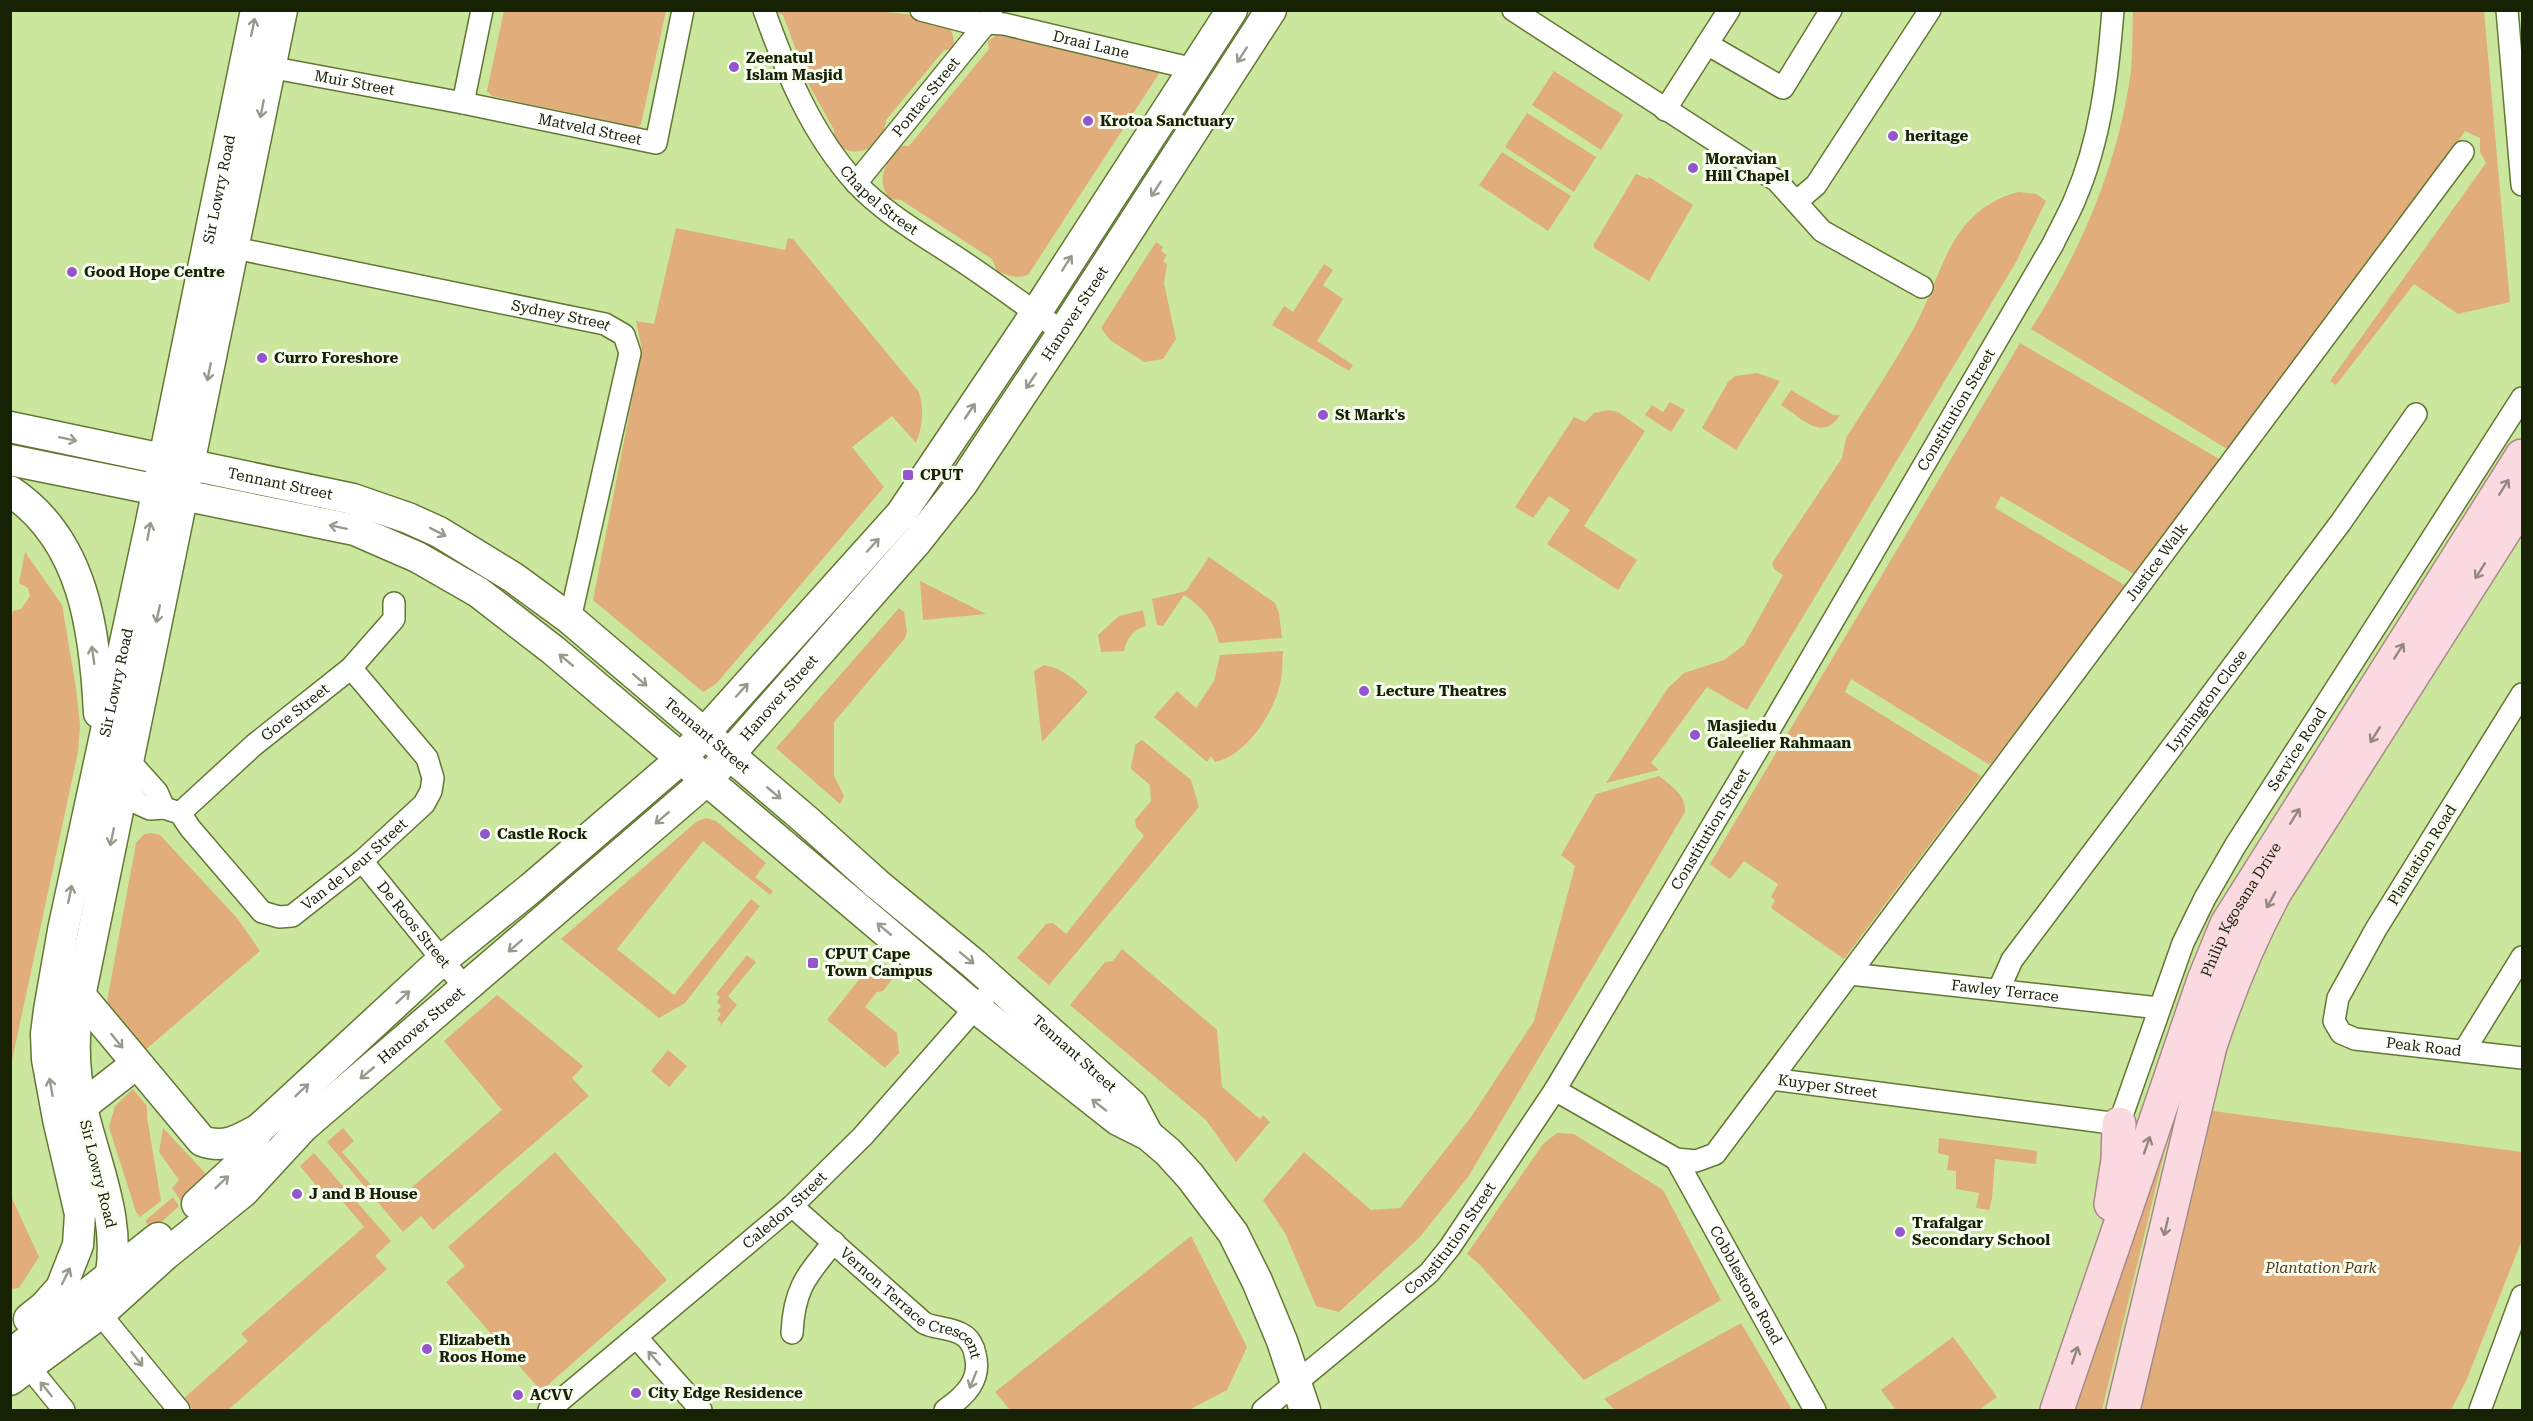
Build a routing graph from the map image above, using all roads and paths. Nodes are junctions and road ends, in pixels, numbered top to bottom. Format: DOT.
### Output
graph roads {
  1 [pos="256,10"];
  2 [pos="282,10"];
  3 [pos="482,10"];
  4 [pos="683,10"];
  5 [pos="764,10"];
  6 [pos="921,10"];
  7 [pos="1232,10"];
  8 [pos="1271,10"];
  9 [pos="1513,10"];
  10 [pos="1729,10"];
  11 [pos="1831,10"];
  12 [pos="1930,10"];
  13 [pos="2113,10"];
  14 [pos="2507,10"];
  15 [pos="991,17"];
  16 [pos="1537,17"];
  17 [pos="1707,44"];
  18 [pos="258,65"];
  19 [pos="1194,69"];
  20 [pos="463,103"];
  21 [pos="1665,110"];
  22 [pos="2463,152"];
  23 [pos="856,183"];
  24 [pos="2523,185"];
  25 [pos="1796,202"];
  26 [pos="222,246"];
  27 [pos="1922,287"];
  28 [pos="1036,313"];
  29 [pos="1063,332"];
  30 [pos="2523,398"];
  31 [pos="2416,414"];
  32 [pos="10,427"];
  33 [pos="2523,456"];
  34 [pos="10,460"];
  35 [pos="176,461"];
  36 [pos="10,491"];
  37 [pos="170,492"];
  38 [pos="2523,504"];
  39 [pos="394,603"];
  40 [pos="570,619"];
  41 [pos="351,668"];
  42 [pos="2523,694"];
  43 [pos="703,734"];
  44 [pos="729,755"];
  45 [pos="114,757"];
  46 [pos="681,759"];
  47 [pos="706,780"];
  48 [pos="172,810"];
  49 [pos="362,861"];
  50 [pos="2523,957"];
  51 [pos="442,960"];
  52 [pos="1850,974"];
  53 [pos="996,984"];
  54 [pos="466,989"];
  55 [pos="1999,989"];
  56 [pos="66,992"];
  57 [pos="976,1008"];
  58 [pos="2159,1008"];
  59 [pos="2334,1021"];
  60 [pos="2464,1051"];
  61 [pos="2523,1058"];
  62 [pos="136,1064"];
  63 [pos="1771,1079"];
  64 [pos="1555,1090"];
  65 [pos="70,1113"];
  66 [pos="2119,1124"];
  67 [pos="259,1130"];
  68 [pos="1148,1135"];
  69 [pos="1676,1159"];
  70 [pos="792,1206"];
  71 [pos="834,1242"];
  72 [pos="112,1273"];
  73 [pos="2097,1292"];
  74 [pos="2523,1296"];
  75 [pos="93,1305"];
  76 [pos="792,1333"];
  77 [pos="636,1337"];
  78 [pos="14,1354"];
  79 [pos="1297,1381"];
  80 [pos="64,1410"];
  81 [pos="179,1410"];
  82 [pos="549,1410"];
  83 [pos="701,1410"];
  84 [pos="945,1410"];
  85 [pos="1263,1410"];
  86 [pos="1305,1410"];
  87 [pos="1815,1410"];
  88 [pos="2056,1410"];
  89 [pos="2123,1410"];
  90 [pos="2480,1410"];
  18 -- 1 [label="main road, Sir Lowry Road, one-way"];
  2 -- 18 [label="main road, Sir Lowry Road"];
  3 -- 20 [label="street"];
  4 -- 20 [label="street, Matveld Street"];
  5 -- 23 [label="street, Chapel Street"];
  6 -- 15 [label="street, Draai Lane"];
  7 -- 19 [label="main road"];
  8 -- 29 [label="main road, Hanover Street, one-way"];
  9 -- 16 [label="street"];
  10 -- 17 [label="street"];
  11 -- 17 [label="street"];
  12 -- 25 [label="street"];
  13 -- 64 [label="street, Constitution Street"];
  14 -- 24 [label="street"];
  15 -- 19 [label="street, Draai Lane"];
  15 -- 23 [label="street, Pontac Street"];
  16 -- 21 [label="street"];
  17 -- 21 [label="street"];
  18 -- 20 [label="street, Muir Street"];
  18 -- 26 [label="main road, Sir Lowry Road"];
  28 -- 19 [label="main road, one-way"];
  21 -- 25 [label="street"];
  22 -- 52 [label="street, Justice Walk"];
  23 -- 28 [label="street, Chapel Street"];
  25 -- 27 [label="street"];
  26 -- 35 [label="main road, Sir Lowry Road"];
  26 -- 40 [label="street, Sydney Street"];
  28 -- 29 [label="street, Chapel Street"];
  43 -- 28 [label="main road, one-way"];
  29 -- 44 [label="main road, Hanover Street, one-way"];
  30 -- 58 [label="street, Service Road"];
  31 -- 55 [label="street, Lymington Close"];
  32 -- 35 [label="main road, Tennant Street, one-way"];
  73 -- 33 [label="main road, Philip Kgosana Drive, one-way"];
  34 -- 37 [label="main road, Tennant Street"];
  35 -- 37 [label="main road, Sir Lowry Road"];
  35 -- 40 [label="main road, Tennant Street, one-way"];
  45 -- 36 [label="main road, one-way"];
  37 -- 45 [label="main road, Sir Lowry Road"];
  46 -- 37 [label="main road, Tennant Street, one-way"];
  38 -- 89 [label="main road, Philip Kgosana Drive, one-way"];
  39 -- 41 [label="street, Gore Street"];
  40 -- 43 [label="main road, Tennant Street, one-way"];
  41 -- 48 [label="street, Gore Street"];
  41 -- 49 [label="street, Van de Leur Street"];
  42 -- 59 [label="street, Plantation Road"];
  43 -- 44 [label="main road, Tennant Street"];
  43 -- 46 [label="main road"];
  44 -- 47 [label="main road, Hanover Street"];
  44 -- 53 [label="main road, Tennant Street, one-way"];
  45 -- 48 [label="street, Van de Leur Street"];
  45 -- 56 [label="main road, Sir Lowry Road"];
  46 -- 47 [label="main road, Tennant Street"];
  46 -- 51 [label="main road"];
  47 -- 54 [label="main road, Hanover Street, one-way"];
  57 -- 47 [label="main road, Tennant Street, one-way"];
  48 -- 49 [label="street, Van de Leur Street"];
  49 -- 51 [label="street, De Roos Street"];
  50 -- 60 [label="street"];
  51 -- 54 [label="street, De Roos Street"];
  67 -- 51 [label="main road, one-way"];
  52 -- 55 [label="street, Fawley Terrace"];
  52 -- 63 [label="street, Justice Walk"];
  53 -- 57 [label="street, Caledon Street"];
  53 -- 68 [label="main road, Tennant Street"];
  54 -- 75 [label="main road, Hanover Street, one-way"];
  55 -- 58 [label="street, Fawley Terrace"];
  56 -- 62 [label="main road, one-way"];
  56 -- 65 [label="main road, Sir Lowry Road"];
  68 -- 57 [label="main road, Tennant Street, one-way"];
  57 -- 70 [label="street, Caledon Street"];
  58 -- 66 [label="street, Service Road"];
  59 -- 60 [label="street, Peak Road"];
  60 -- 61 [label="street, Peak Road"];
  62 -- 65 [label="main road"];
  62 -- 67 [label="main road"];
  63 -- 66 [label="street, Kuyper Street"];
  63 -- 69 [label="street, Kuyper Street"];
  64 -- 69 [label="street"];
  64 -- 79 [label="street, Constitution Street"];
  65 -- 72 [label="main road, Sir Lowry Road"];
  78 -- 65 [label="main road, Sir Lowry Road, one-way"];
  66 -- 73 [label="main road"];
  72 -- 67 [label="main road, one-way"];
  68 -- 79 [label="main road, Tennant Street"];
  69 -- 87 [label="street, Cobblestone Road"];
  70 -- 71 [label="street, Vernon Terrace Crescent"];
  70 -- 77 [label="street, Caledon Street"];
  71 -- 76 [label="street"];
  71 -- 84 [label="street, Vernon Terrace Crescent, one-way"];
  72 -- 75 [label="main road"];
  88 -- 73 [label="main road, Philip Kgosana Drive, one-way"];
  74 -- 90 [label="street"];
  75 -- 78 [label="main road"];
  75 -- 81 [label="street, one-way"];
  77 -- 82 [label="street, Caledon Street"];
  83 -- 77 [label="street, one-way"];
  80 -- 78 [label="street, one-way"];
  79 -- 85 [label="street, Constitution Street"];
  79 -- 86 [label="main road, Tennant Street"];
}
